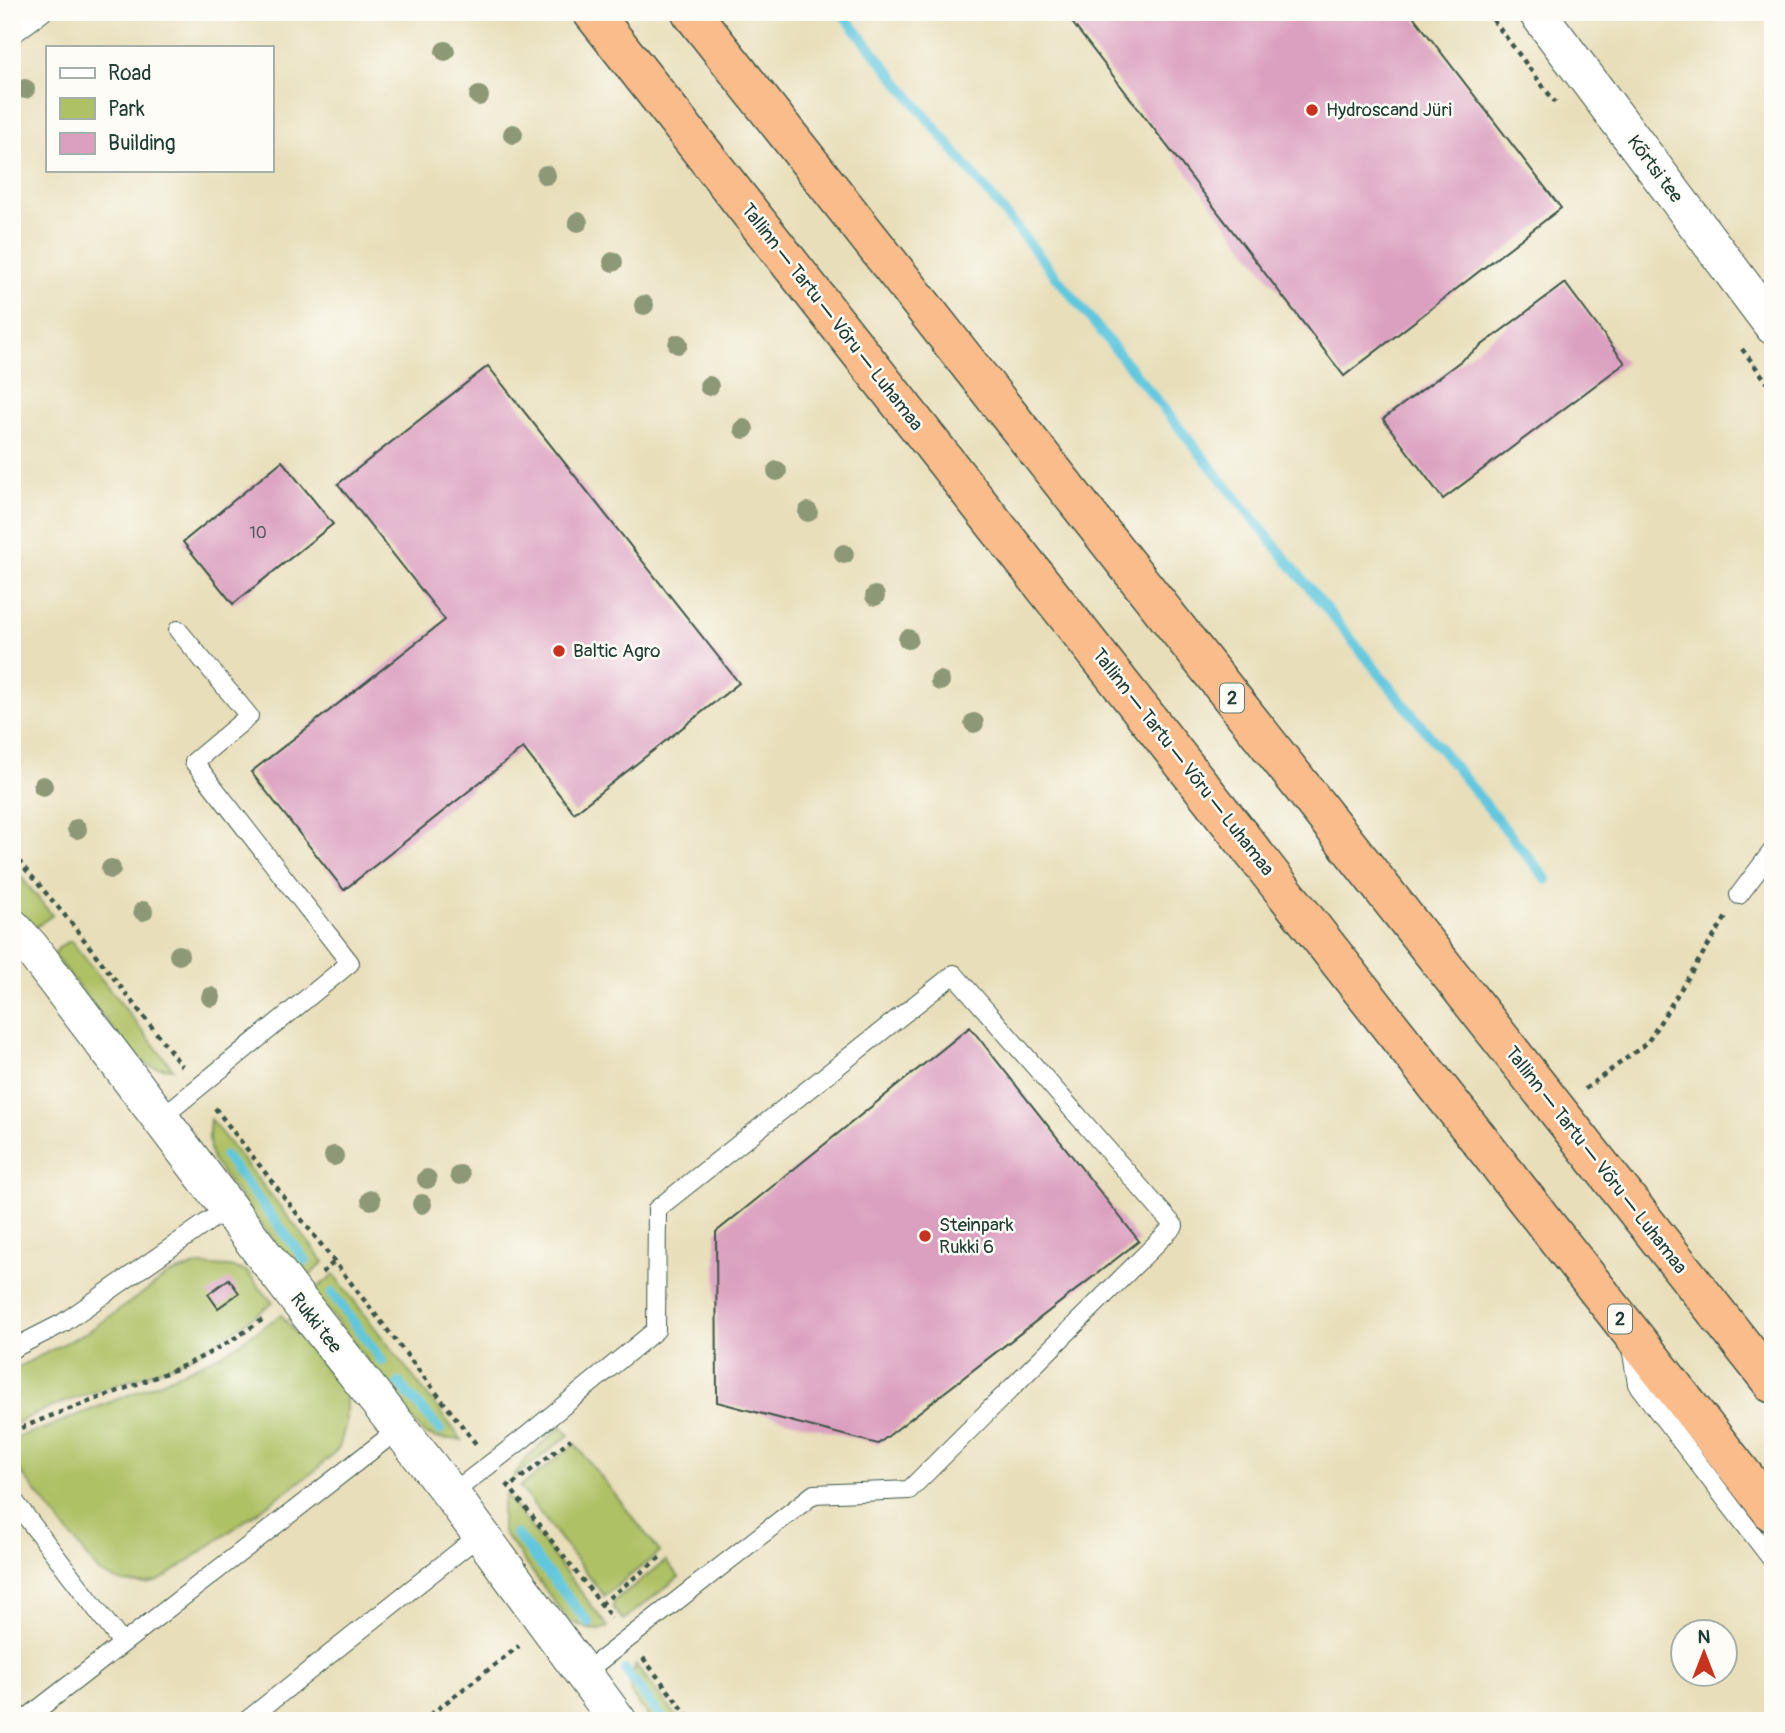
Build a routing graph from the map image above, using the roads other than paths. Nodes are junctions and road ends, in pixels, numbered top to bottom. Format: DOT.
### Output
graph roads {
  1 [pos="43,12"];
  2 [pos="592,12"];
  3 [pos="691,12"];
  4 [pos="1537,12"];
  5 [pos="12,35"];
  6 [pos="1773,326"];
  7 [pos="178,630"];
  8 [pos="1773,850"];
  9 [pos="1740,895"];
  10 [pos="22,944"];
  11 [pos="161,1118"];
  12 [pos="229,1207"];
  13 [pos="1628,1329"];
  14 [pos="12,1349"];
  15 [pos="1773,1384"];
  16 [pos="398,1429"];
  17 [pos="451,1494"];
  18 [pos="14,1503"];
  19 [pos="1773,1513"];
  20 [pos="481,1534"];
  21 [pos="1773,1561"];
  22 [pos="122,1643"];
  23 [pos="584,1673"];
  24 [pos="23,1721"];
  25 [pos="246,1721"];
  26 [pos="618,1721"];
  1 -- 5 [label="lane"];
  2 -- 13 [label="highway, Tallinn — Tartu — Võru — Luhamaa / 2"];
  3 -- 15 [label="highway, Tallinn — Tartu — Võru — Luhamaa / 2"];
  4 -- 6 [label="street, Kõrtsi tee"];
  7 -- 11 [label="lane"];
  8 -- 9 [label="lane"];
  10 -- 11 [label="street, Rukki tee"];
  11 -- 12 [label="street, Rukki tee"];
  12 -- 14 [label="lane"];
  12 -- 16 [label="street, Rukki tee"];
  13 -- 19 [label="highway, Tallinn — Tartu — Võru — Luhamaa / 2"];
  13 -- 21 [label="lane"];
  16 -- 17 [label="street, Rukki tee"];
  16 -- 22 [label="lane"];
  17 -- 20 [label="street, Rukki tee"];
  17 -- 23 [label="lane"];
  18 -- 22 [label="lane"];
  20 -- 23 [label="street, Rukki tee"];
  20 -- 25 [label="lane"];
  22 -- 24 [label="lane"];
  23 -- 26 [label="street, Rukki tee"];
}
